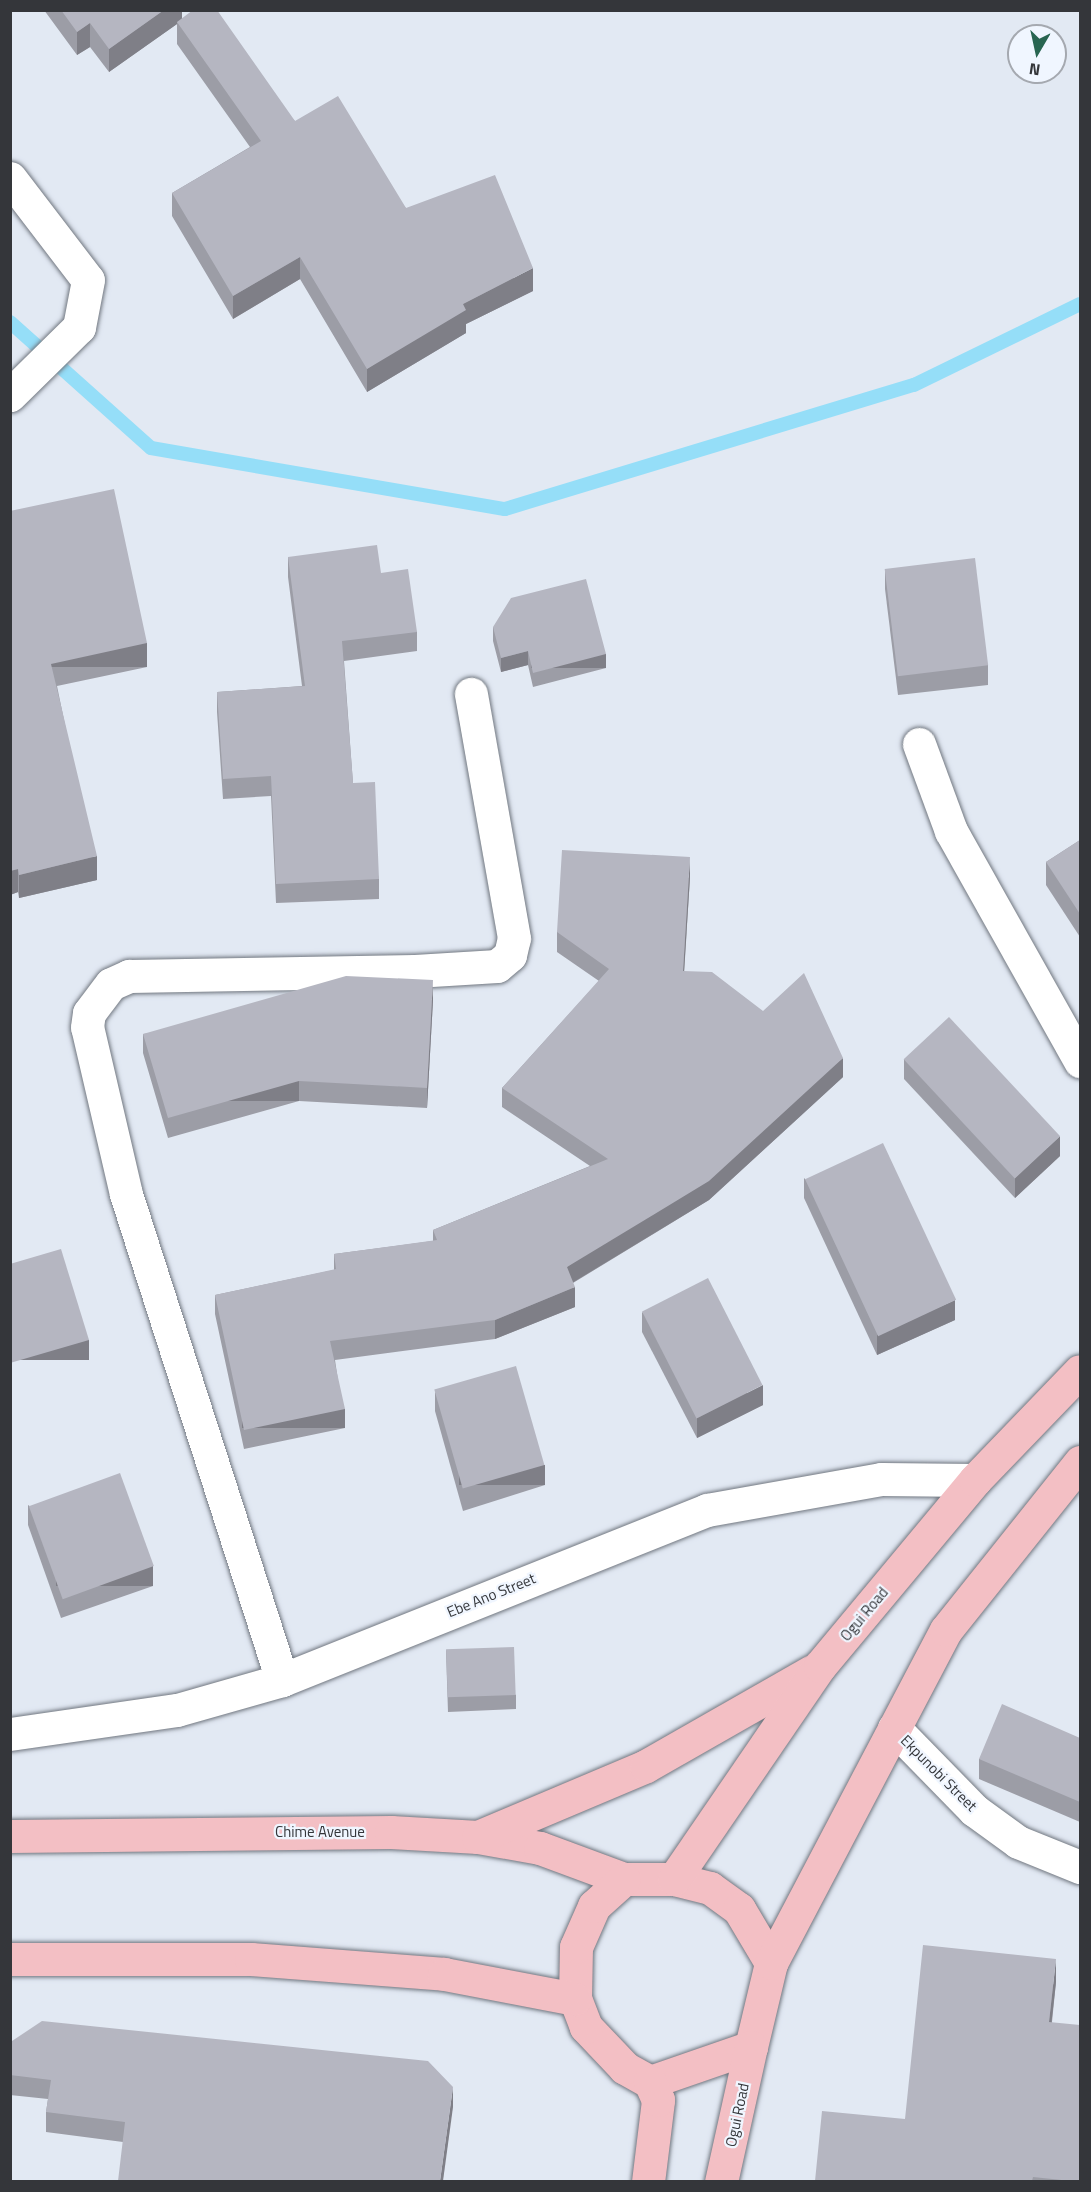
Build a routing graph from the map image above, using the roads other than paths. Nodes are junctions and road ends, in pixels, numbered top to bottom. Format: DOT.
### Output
graph roads {
  1 [pos="10,178"];
  2 [pos="19,386"];
  3 [pos="471,694"];
  4 [pos="919,744"];
  5 [pos="1080,1061"];
  6 [pos="1080,1371"];
  7 [pos="1080,1462"];
  8 [pos="975,1480"];
  9 [pos="820,1666"];
  10 [pos="282,1680"];
  11 [pos="894,1728"];
  12 [pos="10,1734"];
  13 [pos="10,1836"];
  14 [pos="478,1837"];
  15 [pos="1080,1867"];
  16 [pos="624,1879"];
  17 [pos="674,1879"];
  18 [pos="10,1959"];
  19 [pos="771,1963"];
  20 [pos="575,1999"];
  21 [pos="750,2047"];
  22 [pos="650,2082"];
  23 [pos="648,2181"];
  24 [pos="721,2181"];
  1 -- 2 [label="street"];
  3 -- 10 [label="street"];
  4 -- 5 [label="street"];
  6 -- 8 [label="main road, Ogui Road"];
  7 -- 11 [label="main road"];
  8 -- 9 [label="main road, Ogui Road"];
  8 -- 10 [label="street, Ebe Ano Street"];
  9 -- 14 [label="main road"];
  9 -- 17 [label="main road, Ogui Road"];
  10 -- 12 [label="street, Ebe Ano Street"];
  11 -- 15 [label="street, Ekpunobi Street"];
  11 -- 19 [label="main road"];
  13 -- 14 [label="main road, Chime Avenue"];
  14 -- 16 [label="main road, Chime Avenue"];
  16 -- 17 [label="main road"];
  16 -- 20 [label="main road"];
  17 -- 19 [label="main road"];
  18 -- 20 [label="main road"];
  19 -- 21 [label="main road"];
  20 -- 22 [label="main road"];
  21 -- 22 [label="main road"];
  21 -- 24 [label="main road, Ogui Road"];
  22 -- 23 [label="main road"];
}
